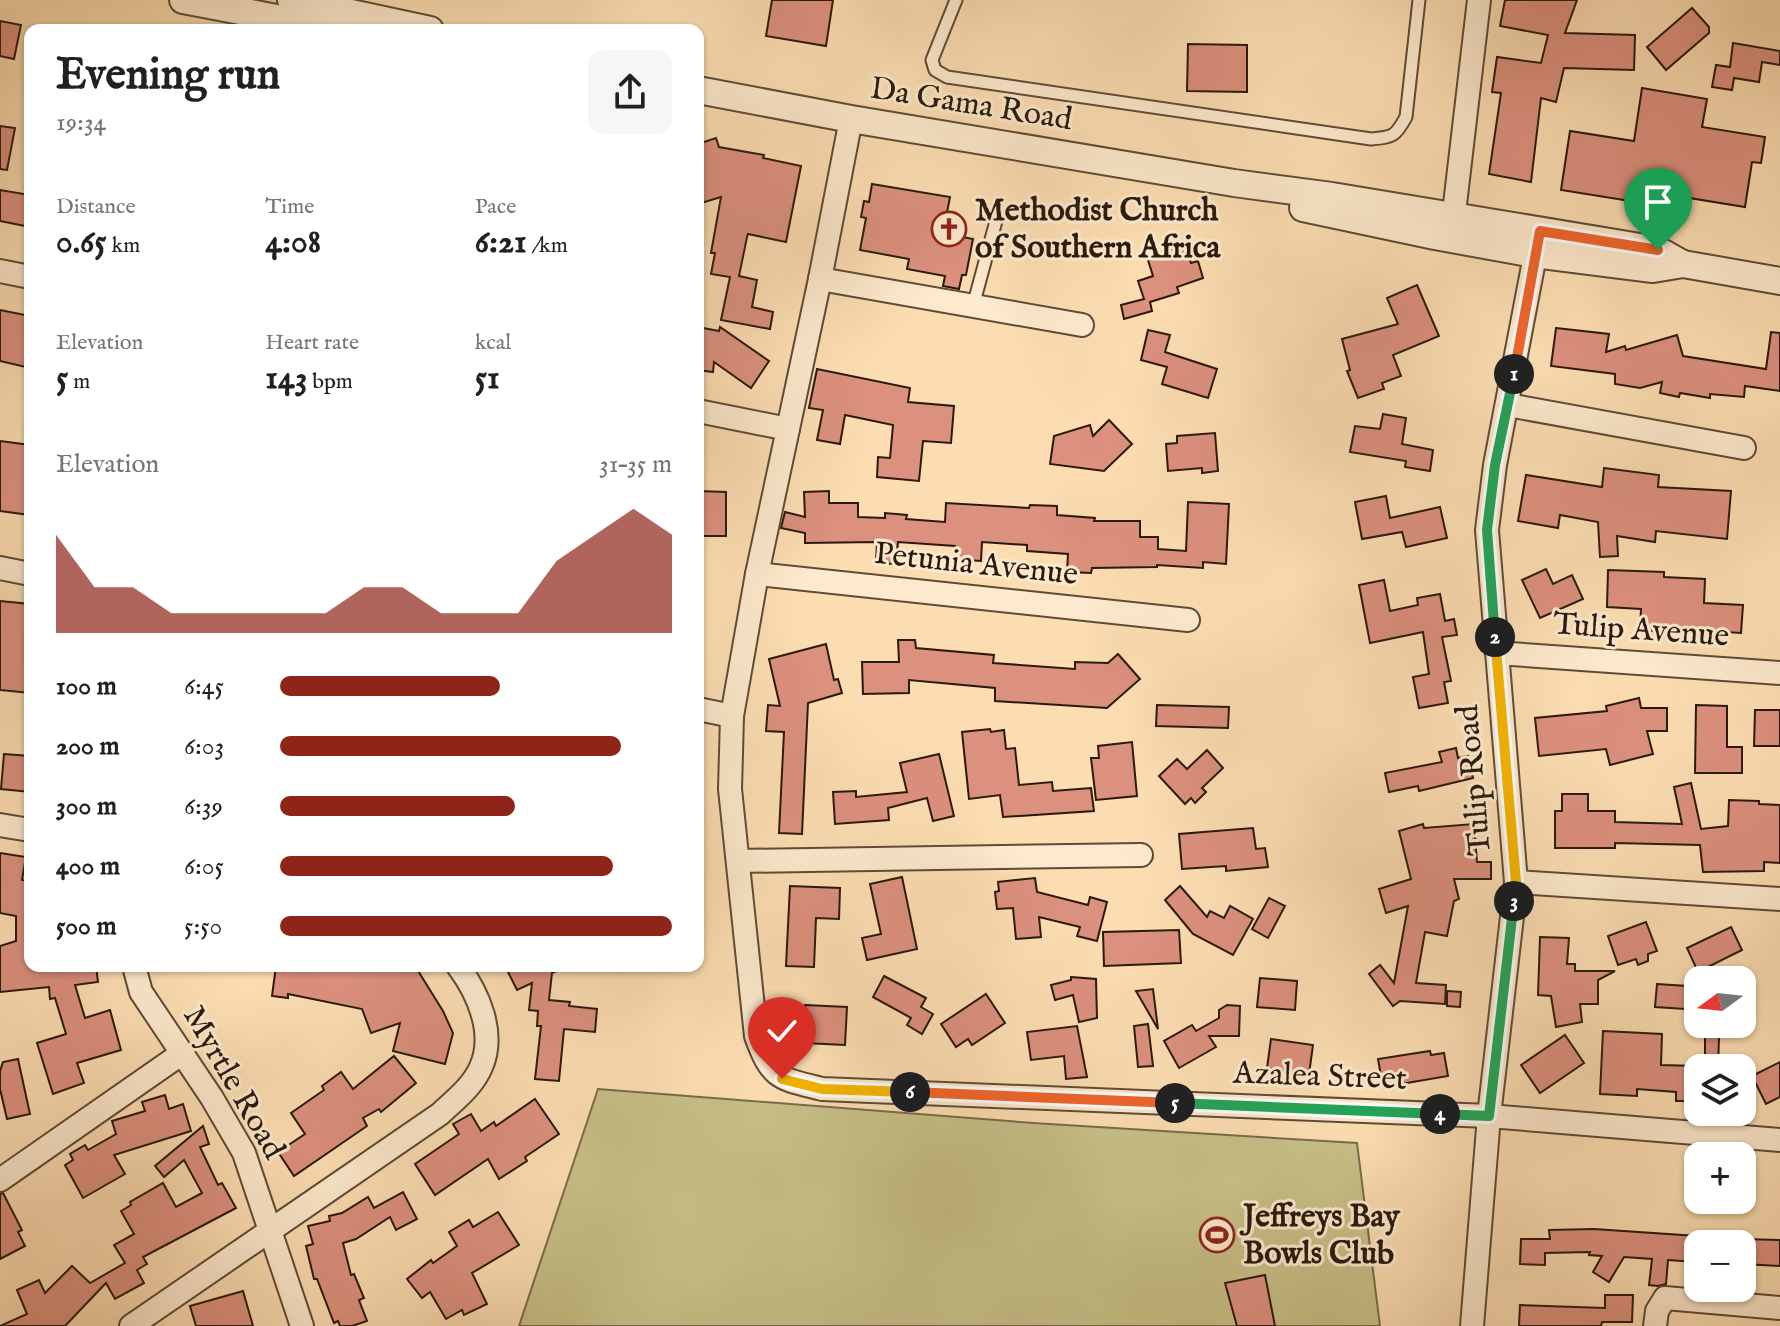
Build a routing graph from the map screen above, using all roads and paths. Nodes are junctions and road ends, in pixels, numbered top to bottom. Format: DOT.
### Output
graph roads {
  1 [pos="183,0"];
  2 [pos="956,0"];
  3 [pos="1419,0"];
  4 [pos="1479,0"];
  5 [pos="296,11"];
  6 [pos="325,24"];
  7 [pos="388,24"];
  8 [pos="704,91"];
  9 [pos="851,119"];
  10 [pos="996,221"];
  11 [pos="1452,228"];
  12 [pos="1537,243"];
  13 [pos="0,271"];
  14 [pos="24,276"];
  15 [pos="820,279"];
  16 [pos="1780,281"];
  17 [pos="973,306"];
  18 [pos="1082,325"];
  19 [pos="1508,405"];
  20 [pos="704,412"];
  21 [pos="788,429"];
  22 [pos="1744,448"];
  23 [pos="0,568"];
  24 [pos="24,573"];
  25 [pos="757,574"];
  26 [pos="1188,620"];
  27 [pos="1497,653"];
  28 [pos="1780,673"];
  29 [pos="704,710"];
  30 [pos="732,716"];
  31 [pos="0,825"];
  32 [pos="24,829"];
  33 [pos="1141,855"];
  34 [pos="738,861"];
  35 [pos="1516,882"];
  36 [pos="1780,899"];
  37 [pos="136,972"];
  38 [pos="462,972"];
  39 [pos="181,1054"];
  40 [pos="1489,1116"];
  41 [pos="1780,1140"];
  42 [pos="0,1180"];
  43 [pos="271,1230"];
  44 [pos="1780,1308"];
  45 [pos="131,1326"];
  46 [pos="302,1326"];
  47 [pos="1472,1326"];
  48 [pos="1655,1326"];
  1 -- 5 [label="street"];
  2 -- 3 [label="lane"];
  4 -- 11 [label="street"];
  5 -- 6 [label="street"];
  5 -- 7 [label="street"];
  8 -- 9 [label="street, Da Gama Road"];
  9 -- 11 [label="street, Da Gama Road"];
  9 -- 15 [label="street"];
  10 -- 17 [label="lane"];
  11 -- 12 [label="street, Da Gama Road"];
  12 -- 16 [label="street, Da Gama Road"];
  12 -- 19 [label="street, Tulip Road"];
  13 -- 14 [label="street"];
  15 -- 17 [label="street"];
  15 -- 21 [label="street"];
  17 -- 18 [label="street"];
  19 -- 22 [label="street"];
  19 -- 27 [label="street, Tulip Road"];
  20 -- 21 [label="street"];
  21 -- 25 [label="street"];
  23 -- 24 [label="street"];
  25 -- 26 [label="street, Petunia Avenue"];
  25 -- 30 [label="street"];
  27 -- 28 [label="street, Tulip Avenue"];
  27 -- 35 [label="street, Tulip Road"];
  29 -- 30 [label="street"];
  30 -- 34 [label="street"];
  31 -- 32 [label="street"];
  33 -- 34 [label="street"];
  34 -- 40 [label="street, Azalea Street"];
  35 -- 36 [label="street"];
  35 -- 40 [label="street, Tulip Road"];
  37 -- 39 [label="street, Myrtle Road"];
  38 -- 43 [label="street"];
  39 -- 42 [label="street"];
  39 -- 43 [label="street, Myrtle Road"];
  40 -- 41 [label="street, Azalea Street"];
  40 -- 47 [label="street, Tulip Road"];
  43 -- 45 [label="street"];
  43 -- 46 [label="street, Myrtle Road"];
  44 -- 48 [label="street"];
}
